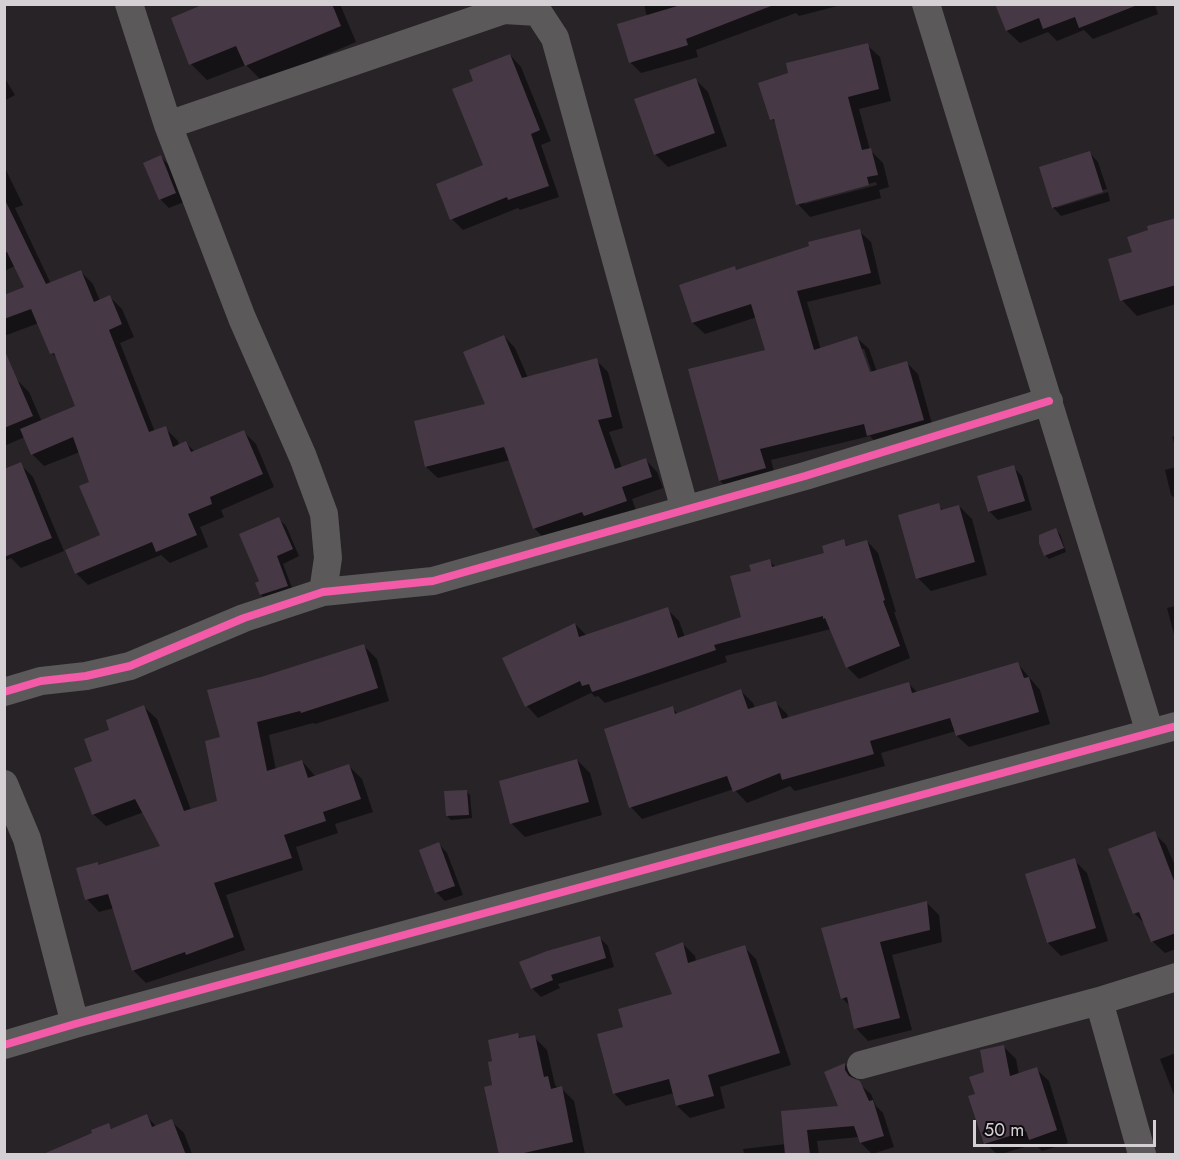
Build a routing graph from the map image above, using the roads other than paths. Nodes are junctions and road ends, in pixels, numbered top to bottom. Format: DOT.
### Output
graph roads {
  1 [pos="129,4"];
  2 [pos="926,4"];
  3 [pos="168,125"];
  4 [pos="1049,401"];
  5 [pos="685,510"];
  6 [pos="323,592"];
  7 [pos="4,692"];
  8 [pos="1163,729"];
  9 [pos="4,784"];
  10 [pos="1176,977"];
  11 [pos="1099,1001"];
  12 [pos="75,1024"];
  13 [pos="4,1045"];
  14 [pos="861,1065"];
  15 [pos="1142,1155"];
  1 -- 3 [label="street"];
  2 -- 4 [label="street"];
  3 -- 5 [label="street"];
  3 -- 6 [label="street"];
  4 -- 5 [label="street"];
  4 -- 8 [label="street"];
  5 -- 6 [label="street"];
  6 -- 7 [label="street"];
  8 -- 12 [label="street"];
  9 -- 12 [label="street"];
  10 -- 11 [label="street"];
  11 -- 14 [label="street"];
  11 -- 15 [label="street"];
  12 -- 13 [label="street"];
}
